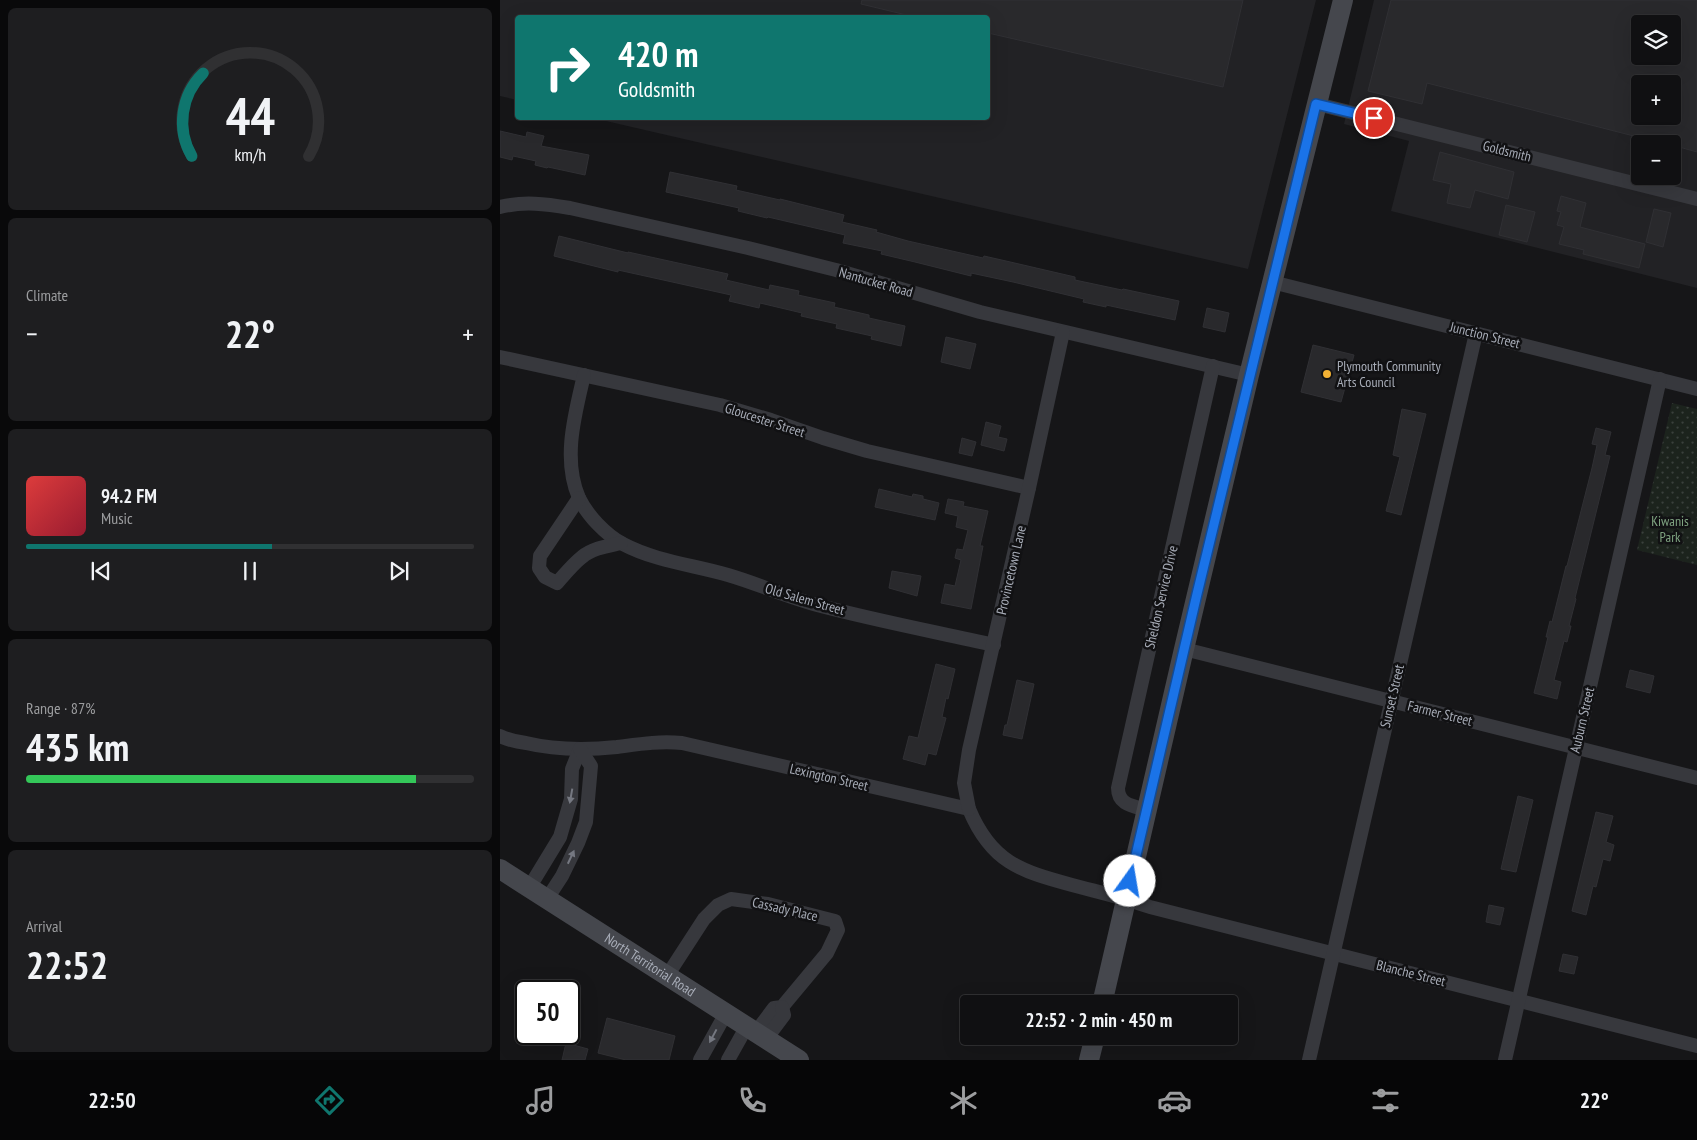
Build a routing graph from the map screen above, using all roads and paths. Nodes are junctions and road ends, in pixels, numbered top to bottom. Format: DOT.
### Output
graph roads {
  1 [pos="1343,0"];
  2 [pos="1316,104"];
  3 [pos="1697,199"];
  4 [pos="500,207"];
  5 [pos="1272,282"];
  6 [pos="1063,332"];
  7 [pos="1476,333"];
  8 [pos="500,357"];
  9 [pos="1213,366"];
  10 [pos="584,375"];
  11 [pos="1250,375"];
  12 [pos="1660,379"];
  13 [pos="1697,389"];
  14 [pos="1030,488"];
  15 [pos="579,498"];
  16 [pos="620,543"];
  17 [pos="994,645"];
  18 [pos="1184,649"];
  19 [pos="1391,700"];
  20 [pos="500,736"];
  21 [pos="1576,747"];
  22 [pos="580,749"];
  23 [pos="1697,778"];
  24 [pos="969,809"];
  25 [pos="1146,810"];
  26 [pos="500,869"];
  27 [pos="530,888"];
  28 [pos="547,899"];
  29 [pos="1126,899"];
  30 [pos="1333,953"];
  31 [pos="667,976"];
  32 [pos="1104,995"];
  33 [pos="1518,1000"];
  34 [pos="726,1013"];
  35 [pos="757,1033"];
  36 [pos="1092,1045"];
  37 [pos="1697,1046"];
  38 [pos="700,1060"];
  39 [pos="728,1060"];
  40 [pos="799,1060"];
  41 [pos="1089,1060"];
  42 [pos="1309,1060"];
  43 [pos="1504,1060"];
  1 -- 2 [label="main road"];
  2 -- 3 [label="street, Goldsmith"];
  2 -- 5 [label="main road"];
  4 -- 6 [label="street, Nantucket Road"];
  5 -- 7 [label="street, Junction Street"];
  5 -- 11 [label="main road"];
  6 -- 9 [label="street, Nantucket Road"];
  6 -- 14 [label="street, Provincetown Lane"];
  7 -- 12 [label="street, Junction Street"];
  7 -- 19 [label="street, Sunset Street"];
  8 -- 10 [label="street, Gloucester Street"];
  9 -- 11 [label="street, Nantucket Road"];
  9 -- 25 [label="street, Sheldon Service Drive"];
  10 -- 14 [label="street, Gloucester Street"];
  10 -- 15 [label="street, Old Salem Street"];
  11 -- 18 [label="main road"];
  12 -- 13 [label="street, Junction Street"];
  12 -- 21 [label="street, Auburn Street"];
  14 -- 17 [label="street, Provincetown Lane"];
  15 -- 16 [label="street, Old Salem Street"];
  15 -- 16 [label="street"];
  16 -- 17 [label="street, Old Salem Street"];
  17 -- 24 [label="street, Provincetown Lane"];
  18 -- 19 [label="street, Farmer Street"];
  18 -- 25 [label="main road"];
  19 -- 21 [label="street, Farmer Street"];
  19 -- 30 [label="street, Sunset Street"];
  20 -- 22 [label="street, Lexington Street"];
  21 -- 23 [label="street, Farmer Street"];
  21 -- 33 [label="street, Auburn Street"];
  22 -- 24 [label="street, Lexington Street"];
  22 -- 27 [label="street, one-way"];
  28 -- 22 [label="street, one-way"];
  24 -- 29 [label="street"];
  25 -- 29 [label="main road"];
  26 -- 27 [label="main road, North Territorial Road"];
  27 -- 28 [label="main road, North Territorial Road"];
  28 -- 31 [label="main road, North Territorial Road"];
  29 -- 30 [label="street, Blanche Street"];
  29 -- 32 [label="main road"];
  30 -- 33 [label="street, Blanche Street"];
  30 -- 42 [label="street, Sunset Street"];
  31 -- 34 [label="main road, North Territorial Road"];
  31 -- 35 [label="street, Cassady Place"];
  33 -- 37 [label="street, Blanche Street"];
  33 -- 43 [label="street, Auburn Street"];
  34 -- 35 [label="main road, North Territorial Road"];
  34 -- 38 [label="street, one-way"];
  35 -- 39 [label="street, Cassady Place"];
  35 -- 40 [label="main road, North Territorial Road"];
  36 -- 41 [label="main road"];
}
